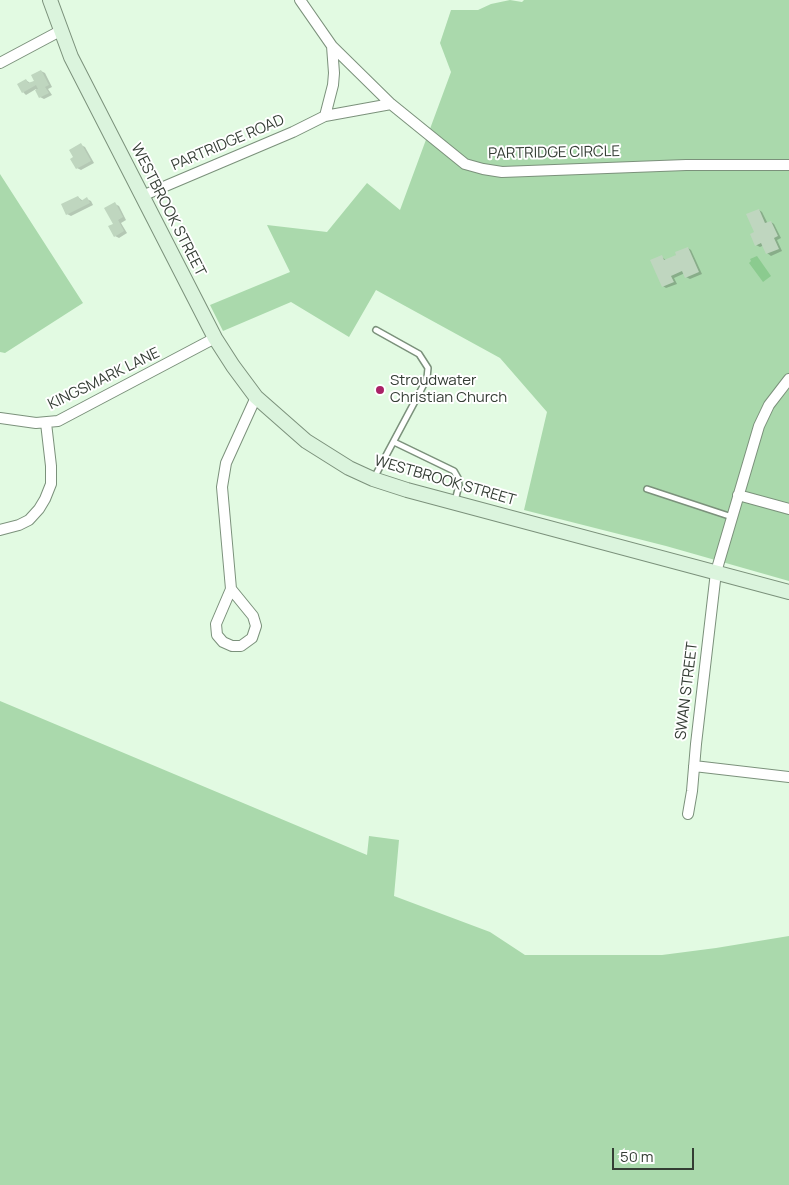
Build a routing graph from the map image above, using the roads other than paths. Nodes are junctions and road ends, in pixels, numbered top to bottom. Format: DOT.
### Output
graph roads {
  1 [pos="50,0"];
  2 [pos="300,0"];
  3 [pos="60,31"];
  4 [pos="332,46"];
  5 [pos="0,63"];
  6 [pos="392,104"];
  7 [pos="325,116"];
  8 [pos="789,165"];
  9 [pos="142,196"];
  10 [pos="376,330"];
  11 [pos="215,338"];
  12 [pos="789,379"];
  13 [pos="256,397"];
  14 [pos="0,418"];
  15 [pos="46,423"];
  16 [pos="394,442"];
  17 [pos="373,479"];
  18 [pos="647,489"];
  19 [pos="738,495"];
  20 [pos="454,503"];
  21 [pos="789,509"];
  22 [pos="732,517"];
  23 [pos="0,530"];
  24 [pos="716,572"];
  25 [pos="231,589"];
  26 [pos="789,592"];
  27 [pos="694,766"];
  28 [pos="789,776"];
  29 [pos="688,814"];
  1 -- 3 [label="main road, WESTBROOK STREET"];
  2 -- 4 [label="street, PARTRIDGE CIRCLE"];
  3 -- 5 [label="street"];
  3 -- 9 [label="main road, WESTBROOK STREET"];
  4 -- 6 [label="street, PARTRIDGE CIRCLE"];
  4 -- 7 [label="street"];
  6 -- 7 [label="street, PARTRIDGE ROAD"];
  6 -- 8 [label="street, PARTRIDGE CIRCLE"];
  7 -- 9 [label="street, PARTRIDGE ROAD"];
  9 -- 11 [label="main road, WESTBROOK STREET"];
  10 -- 16 [label="lane"];
  11 -- 13 [label="main road, WESTBROOK STREET"];
  11 -- 15 [label="street, KINGSMARK LANE"];
  12 -- 19 [label="street, SWAN STREET"];
  13 -- 17 [label="main road, WESTBROOK STREET"];
  13 -- 25 [label="street"];
  14 -- 15 [label="street, KINGSMARK LANE"];
  15 -- 23 [label="street"];
  16 -- 17 [label="lane"];
  16 -- 20 [label="lane"];
  17 -- 20 [label="main road, WESTBROOK STREET"];
  18 -- 22 [label="lane"];
  19 -- 21 [label="street"];
  19 -- 22 [label="street, SWAN STREET"];
  20 -- 24 [label="main road, WESTBROOK STREET"];
  22 -- 24 [label="street, SWAN STREET"];
  24 -- 26 [label="main road, WESTBROOK STREET"];
  24 -- 27 [label="street, SWAN STREET"];
  25 -- 25 [label="street"];
  27 -- 28 [label="street"];
  27 -- 29 [label="street, SWAN STREET"];
}
